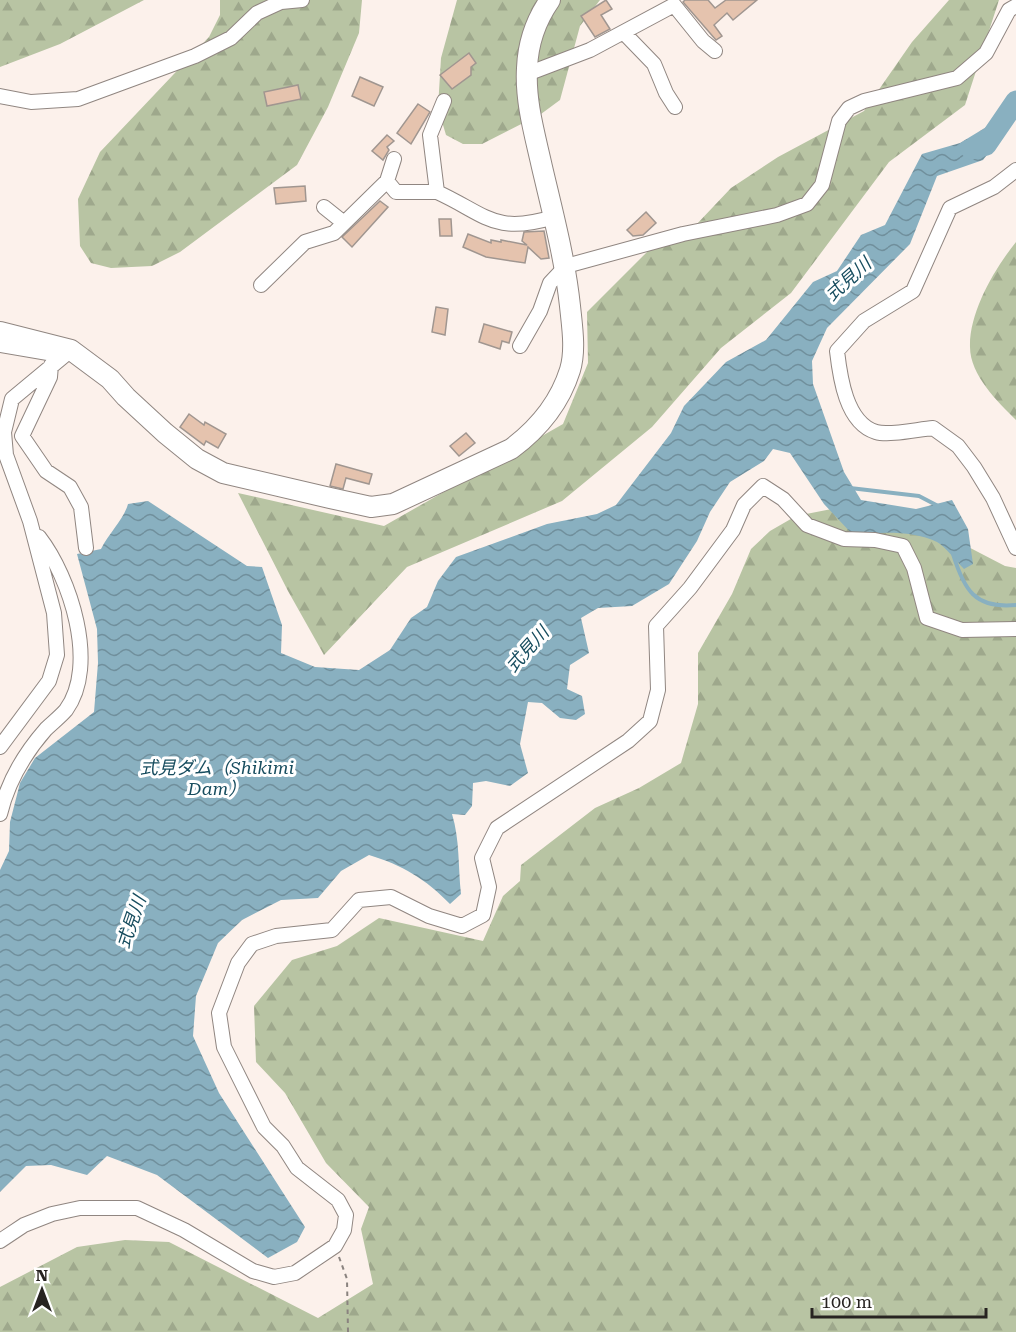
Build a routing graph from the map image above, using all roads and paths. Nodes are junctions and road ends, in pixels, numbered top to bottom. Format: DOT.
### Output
graph roads {
  1 [pos="302,0"];
  2 [pos="550,0"];
  3 [pos="1016,6"];
  4 [pos="624,33"];
  5 [pos="715,51"];
  6 [pos="527,74"];
  7 [pos="0,96"];
  8 [pos="444,101"];
  9 [pos="675,106"];
  10 [pos="394,159"];
  11 [pos="1016,170"];
  12 [pos="387,181"];
  13 [pos="437,192"];
  14 [pos="324,207"];
  15 [pos="554,217"];
  16 [pos="344,223"];
  17 [pos="566,266"];
  18 [pos="261,285"];
  19 [pos="0,332"];
  20 [pos="0,345"];
  21 [pos="520,346"];
  22 [pos="67,352"];
  23 [pos="51,365"];
  24 [pos="32,528"];
  25 [pos="86,548"];
  26 [pos="1016,548"];
  27 [pos="1016,629"];
  28 [pos="0,747"];
  29 [pos="0,814"];
  30 [pos="0,1241"];
  31 [pos="335,1246"];
  32 [pos="348,1332"];
  1 -- 7 [label="street"];
  2 -- 6 [label="street"];
  3 -- 17 [label="street"];
  4 -- 5 [label="street"];
  4 -- 6 [label="street"];
  4 -- 9 [label="street"];
  6 -- 15 [label="street"];
  8 -- 13 [label="street"];
  10 -- 12 [label="street"];
  11 -- 26 [label="street"];
  12 -- 13 [label="street"];
  12 -- 16 [label="street"];
  13 -- 15 [label="street"];
  14 -- 16 [label="street"];
  15 -- 17 [label="street"];
  16 -- 18 [label="street"];
  17 -- 21 [label="street"];
  17 -- 22 [label="street"];
  19 -- 22 [label="street"];
  20 -- 22 [label="street"];
  22 -- 23 [label="street"];
  23 -- 24 [label="street"];
  23 -- 25 [label="street"];
  24 -- 28 [label="street"];
  24 -- 29 [label="street"];
  27 -- 31 [label="street"];
  30 -- 31 [label="street"];
  31 -- 32 [label="path"];
}
